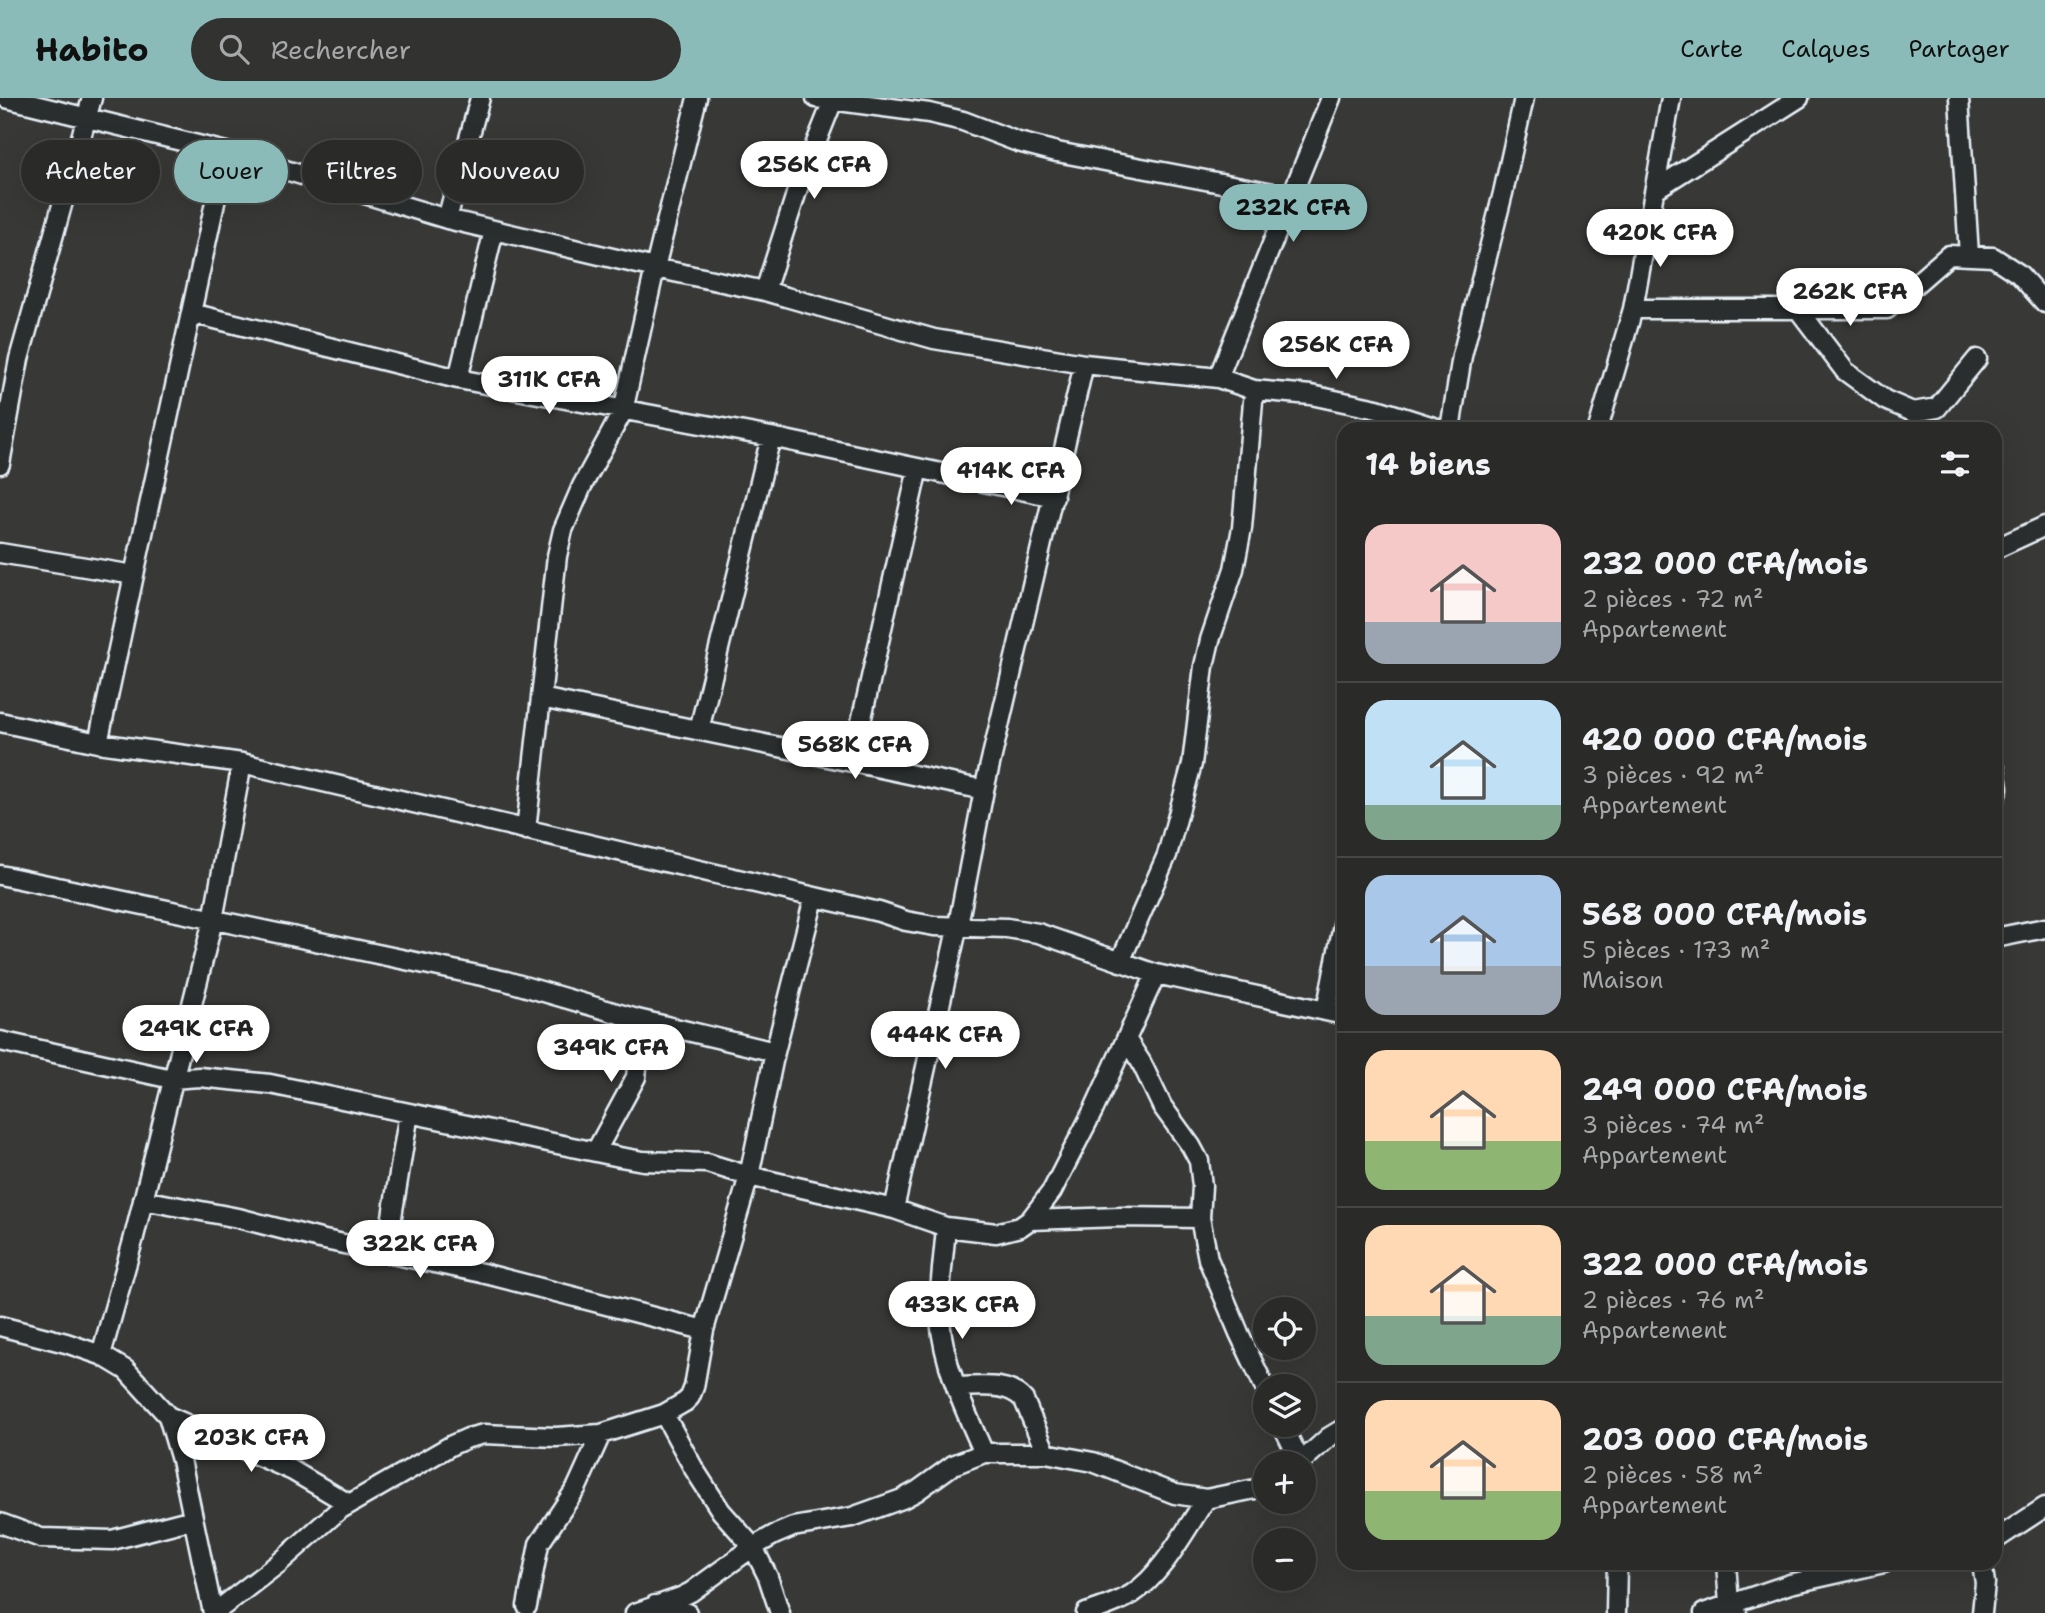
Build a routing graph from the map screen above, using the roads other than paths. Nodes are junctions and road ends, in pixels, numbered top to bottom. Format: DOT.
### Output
graph roads {
  1 [pos="6,98"];
  2 [pos="92,98"];
  3 [pos="480,98"];
  4 [pos="697,98"];
  5 [pos="1331,98"];
  6 [pos="1524,98"];
  7 [pos="1671,98"];
  8 [pos="1799,98"];
  9 [pos="1959,98"];
  10 [pos="827,99"];
  11 [pos="87,118"];
  12 [pos="177,140"];
  13 [pos="288,171"];
  14 [pos="1656,189"];
  15 [pos="1290,196"];
  16 [pos="215,203"];
  17 [pos="447,219"];
  18 [pos="494,230"];
  19 [pos="1969,255"];
  20 [pos="655,268"];
  21 [pos="765,291"];
  22 [pos="2045,303"];
  23 [pos="1633,309"];
  24 [pos="1798,309"];
  25 [pos="191,313"];
  26 [pos="1976,359"];
  27 [pos="1084,364"];
  28 [pos="1218,378"];
  29 [pos="458,379"];
  30 [pos="1254,390"];
  31 [pos="624,411"];
  32 [pos="1418,422"];
  33 [pos="1451,422"];
  34 [pos="1600,422"];
  35 [pos="771,437"];
  36 [pos="0,464"];
  37 [pos="918,468"];
  38 [pos="1054,497"];
  39 [pos="2045,526"];
  40 [pos="2002,547"];
  41 [pos="0,553"];
  42 [pos="134,575"];
  43 [pos="541,698"];
  44 [pos="0,722"];
  45 [pos="699,730"];
  46 [pos="98,743"];
  47 [pos="852,762"];
  48 [pos="242,763"];
  49 [pos="984,790"];
  50 [pos="526,830"];
  51 [pos="0,875"];
  52 [pos="814,898"];
  53 [pos="213,920"];
  54 [pos="958,925"];
  55 [pos="2045,928"];
  56 [pos="2002,937"];
  57 [pos="1337,955"];
  58 [pos="1120,962"];
  59 [pos="1156,974"];
  60 [pos="1326,1011"];
  61 [pos="1337,1013"];
  62 [pos="637,1018"];
  63 [pos="1126,1039"];
  64 [pos="0,1041"];
  65 [pos="775,1052"];
  66 [pos="172,1079"];
  67 [pos="409,1113"];
  68 [pos="596,1151"];
  69 [pos="749,1177"];
  70 [pos="143,1200"];
  71 [pos="894,1209"];
  72 [pos="1200,1218"];
  73 [pos="1030,1220"];
  74 [pos="946,1227"];
  75 [pos="386,1253"];
  76 [pos="0,1326"];
  77 [pos="704,1330"];
  78 [pos="102,1355"];
  79 [pos="1258,1374"];
  80 [pos="956,1387"];
  81 [pos="663,1414"];
  82 [pos="168,1416"];
  83 [pos="1337,1432"];
  84 [pos="601,1434"];
  85 [pos="1314,1451"];
  86 [pos="984,1453"];
  87 [pos="1046,1453"];
  88 [pos="1253,1489"];
  89 [pos="1206,1499"];
  90 [pos="349,1504"];
  91 [pos="2045,1507"];
  92 [pos="193,1519"];
  93 [pos="0,1523"];
  94 [pos="2002,1535"];
  95 [pos="753,1547"];
  96 [pos="1617,1570"];
  97 [pos="1727,1570"];
  98 [pos="1853,1570"];
  99 [pos="1983,1570"];
  100 [pos="655,1605"];
  101 [pos="1110,1609"];
  102 [pos="1733,1609"];
  103 [pos="528,1610"];
  104 [pos="214,1613"];
  105 [pos="635,1613"];
  106 [pos="687,1613"];
  107 [pos="780,1613"];
  108 [pos="1086,1613"];
  109 [pos="1616,1613"];
  110 [pos="1704,1613"];
  111 [pos="1982,1613"];
  1 -- 11 [label="street"];
  2 -- 11 [label="street"];
  3 -- 17 [label="street"];
  4 -- 20 [label="street"];
  5 -- 15 [label="street"];
  6 -- 33 [label="street"];
  7 -- 14 [label="street"];
  8 -- 14 [label="street"];
  9 -- 19 [label="street"];
  10 -- 15 [label="street"];
  10 -- 21 [label="street"];
  11 -- 12 [label="street"];
  11 -- 36 [label="street"];
  13 -- 17 [label="street"];
  14 -- 23 [label="street"];
  15 -- 28 [label="street"];
  16 -- 25 [label="street"];
  17 -- 18 [label="street"];
  18 -- 20 [label="street"];
  18 -- 29 [label="street"];
  19 -- 22 [label="street"];
  19 -- 24 [label="street"];
  20 -- 21 [label="street"];
  20 -- 31 [label="street"];
  21 -- 27 [label="street"];
  23 -- 24 [label="street"];
  23 -- 34 [label="street"];
  24 -- 26 [label="street"];
  25 -- 29 [label="street"];
  25 -- 42 [label="street"];
  27 -- 28 [label="street"];
  27 -- 38 [label="street"];
  28 -- 30 [label="street"];
  29 -- 31 [label="street"];
  30 -- 32 [label="street"];
  30 -- 58 [label="street"];
  31 -- 35 [label="street"];
  31 -- 43 [label="street"];
  35 -- 37 [label="street"];
  35 -- 45 [label="street"];
  37 -- 38 [label="street"];
  37 -- 47 [label="street"];
  38 -- 49 [label="street"];
  39 -- 40 [label="street"];
  41 -- 42 [label="street"];
  42 -- 46 [label="street"];
  43 -- 45 [label="street"];
  43 -- 50 [label="street"];
  44 -- 46 [label="street"];
  45 -- 47 [label="street"];
  46 -- 48 [label="street"];
  47 -- 49 [label="street"];
  48 -- 50 [label="street"];
  48 -- 53 [label="street"];
  49 -- 54 [label="street"];
  50 -- 52 [label="street"];
  51 -- 53 [label="street"];
  52 -- 54 [label="street"];
  52 -- 65 [label="street"];
  53 -- 62 [label="street"];
  53 -- 66 [label="street"];
  54 -- 58 [label="street"];
  54 -- 71 [label="street"];
  55 -- 56 [label="street"];
  57 -- 60 [label="street"];
  58 -- 59 [label="street"];
  59 -- 60 [label="street"];
  59 -- 63 [label="street"];
  60 -- 61 [label="street"];
  62 -- 65 [label="street"];
  62 -- 68 [label="street"];
  63 -- 72 [label="street"];
  63 -- 73 [label="street"];
  64 -- 66 [label="street"];
  65 -- 69 [label="street"];
  66 -- 67 [label="street"];
  66 -- 70 [label="street"];
  67 -- 68 [label="street"];
  67 -- 75 [label="street"];
  68 -- 69 [label="street"];
  69 -- 71 [label="street"];
  69 -- 77 [label="street"];
  70 -- 75 [label="street"];
  70 -- 78 [label="street"];
  71 -- 74 [label="street"];
  72 -- 73 [label="street"];
  72 -- 79 [label="street"];
  73 -- 74 [label="street"];
  74 -- 80 [label="street"];
  75 -- 77 [label="street"];
  76 -- 78 [label="street"];
  77 -- 81 [label="street"];
  78 -- 82 [label="street"];
  80 -- 86 [label="street"];
  80 -- 87 [label="street"];
  81 -- 84 [label="street"];
  81 -- 95 [label="street"];
  82 -- 90 [label="street"];
  82 -- 92 [label="street"];
  83 -- 85 [label="street"];
  84 -- 90 [label="street"];
  84 -- 103 [label="street"];
  86 -- 87 [label="street"];
  86 -- 95 [label="street"];
  87 -- 89 [label="street"];
  88 -- 89 [label="street"];
  89 -- 101 [label="street"];
  90 -- 104 [label="street"];
  91 -- 94 [label="street"];
  92 -- 93 [label="street"];
  92 -- 104 [label="street"];
  95 -- 100 [label="street"];
  95 -- 107 [label="street"];
  96 -- 109 [label="street"];
  97 -- 102 [label="street"];
  98 -- 102 [label="street"];
  99 -- 111 [label="street"];
  100 -- 105 [label="street"];
  100 -- 106 [label="street"];
  101 -- 108 [label="street"];
  102 -- 110 [label="street"];
}
